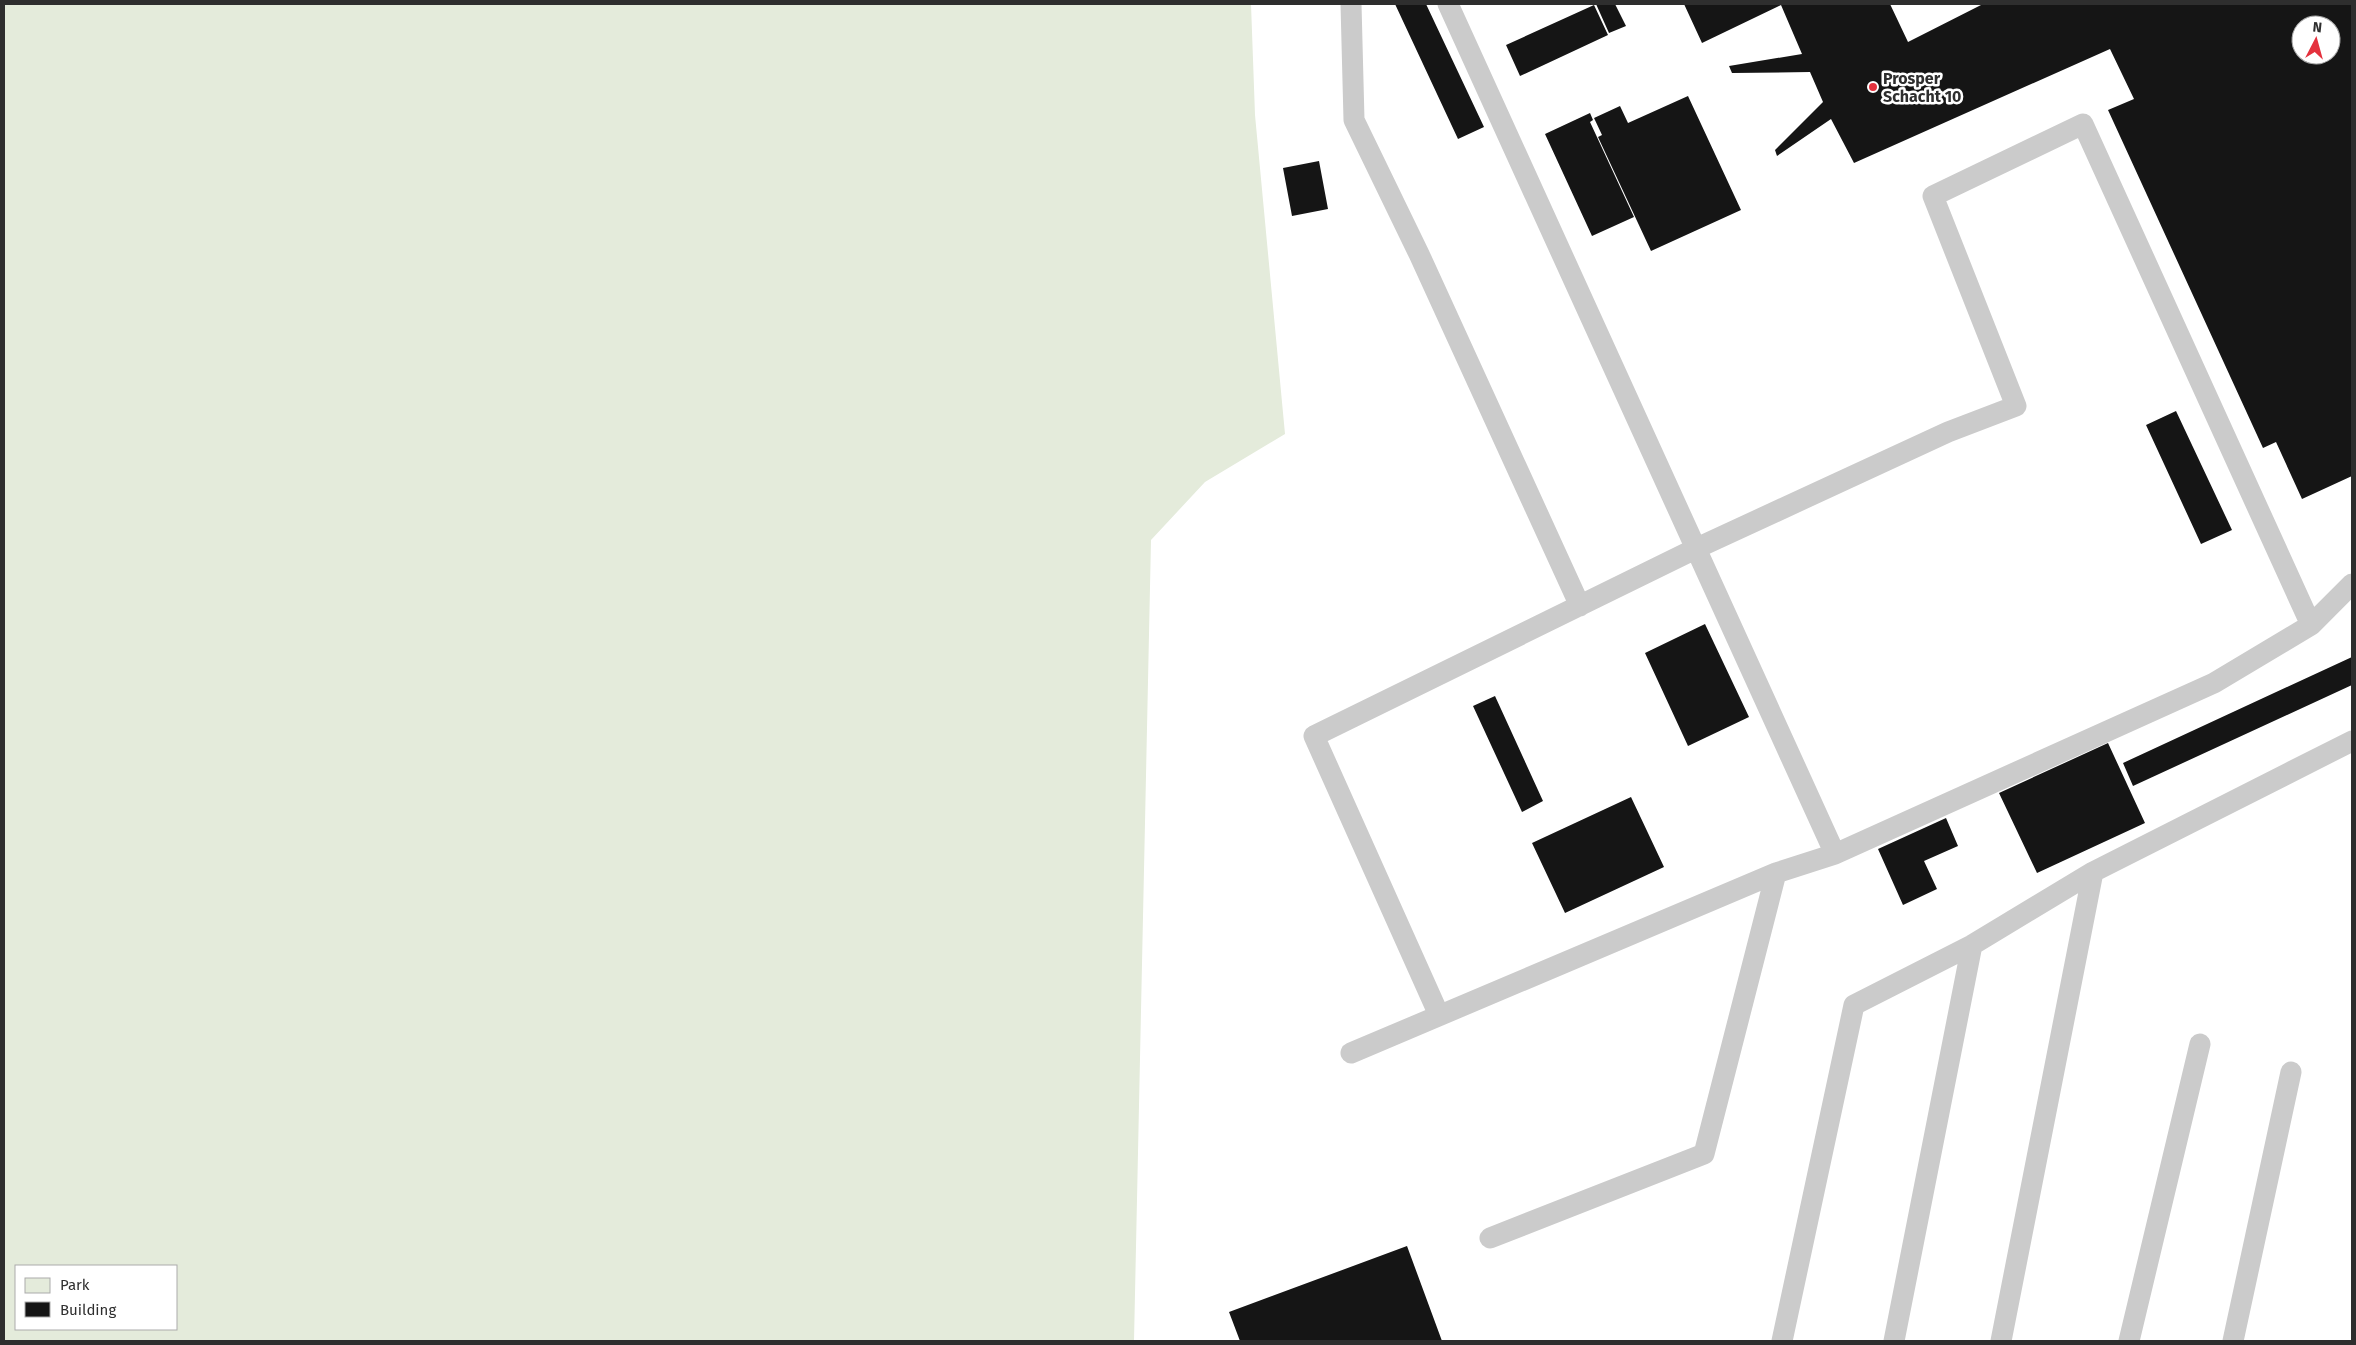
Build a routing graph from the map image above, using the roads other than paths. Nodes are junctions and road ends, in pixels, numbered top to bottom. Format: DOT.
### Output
graph roads {
  1 [pos="1350,4"];
  2 [pos="1448,4"];
  3 [pos="1697,548"];
  4 [pos="2352,584"];
  5 [pos="1580,606"];
  6 [pos="2311,625"];
  7 [pos="2352,741"];
  8 [pos="1835,854"];
  9 [pos="2093,872"];
  10 [pos="1776,873"];
  11 [pos="1972,945"];
  12 [pos="1439,1015"];
  13 [pos="2200,1044"];
  14 [pos="1351,1053"];
  15 [pos="2291,1072"];
  16 [pos="1490,1238"];
  17 [pos="1782,1341"];
  18 [pos="1894,1341"];
  19 [pos="2001,1341"];
  20 [pos="2129,1341"];
  21 [pos="2233,1341"];
  1 -- 5 [label="lane"];
  2 -- 3 [label="lane"];
  3 -- 5 [label="lane"];
  3 -- 6 [label="lane"];
  3 -- 8 [label="lane"];
  4 -- 6 [label="lane"];
  5 -- 12 [label="lane"];
  6 -- 8 [label="lane"];
  7 -- 9 [label="lane"];
  8 -- 10 [label="lane"];
  9 -- 11 [label="lane"];
  9 -- 19 [label="lane"];
  10 -- 12 [label="lane"];
  10 -- 16 [label="lane"];
  11 -- 17 [label="lane"];
  11 -- 18 [label="lane"];
  12 -- 14 [label="lane"];
  13 -- 20 [label="lane"];
  15 -- 21 [label="lane"];
}
